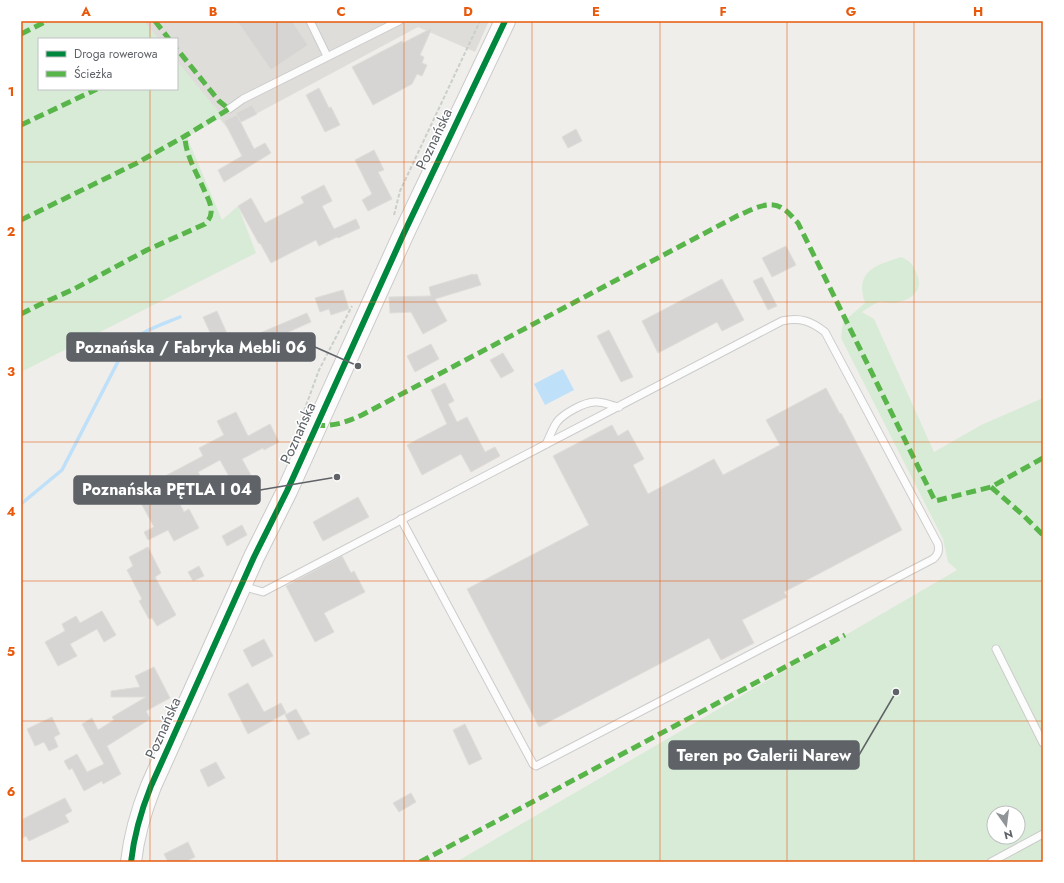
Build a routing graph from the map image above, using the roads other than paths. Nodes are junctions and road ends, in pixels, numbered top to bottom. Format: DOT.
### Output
graph roads {
  1 [pos="310,21"];
  2 [pos="399,21"];
  3 [pos="505,21"];
  4 [pos="327,56"];
  5 [pos="229,109"];
  6 [pos="619,408"];
  7 [pos="546,445"];
  8 [pos="401,519"];
  9 [pos="242,586"];
  10 [pos="996,649"];
  11 [pos="1043,743"];
  12 [pos="1043,834"];
  13 [pos="131,862"];
  14 [pos="991,862"];
  1 -- 4 [label="lane"];
  2 -- 4 [label="lane"];
  3 -- 9 [label="street, Poznańska"];
  4 -- 5 [label="lane"];
  6 -- 7 [label="lane"];
  6 -- 7 [label="lane"];
  6 -- 8 [label="lane"];
  7 -- 8 [label="lane"];
  8 -- 9 [label="lane"];
  9 -- 13 [label="street, Poznańska"];
  10 -- 11 [label="lane"];
  12 -- 14 [label="lane"];
}
